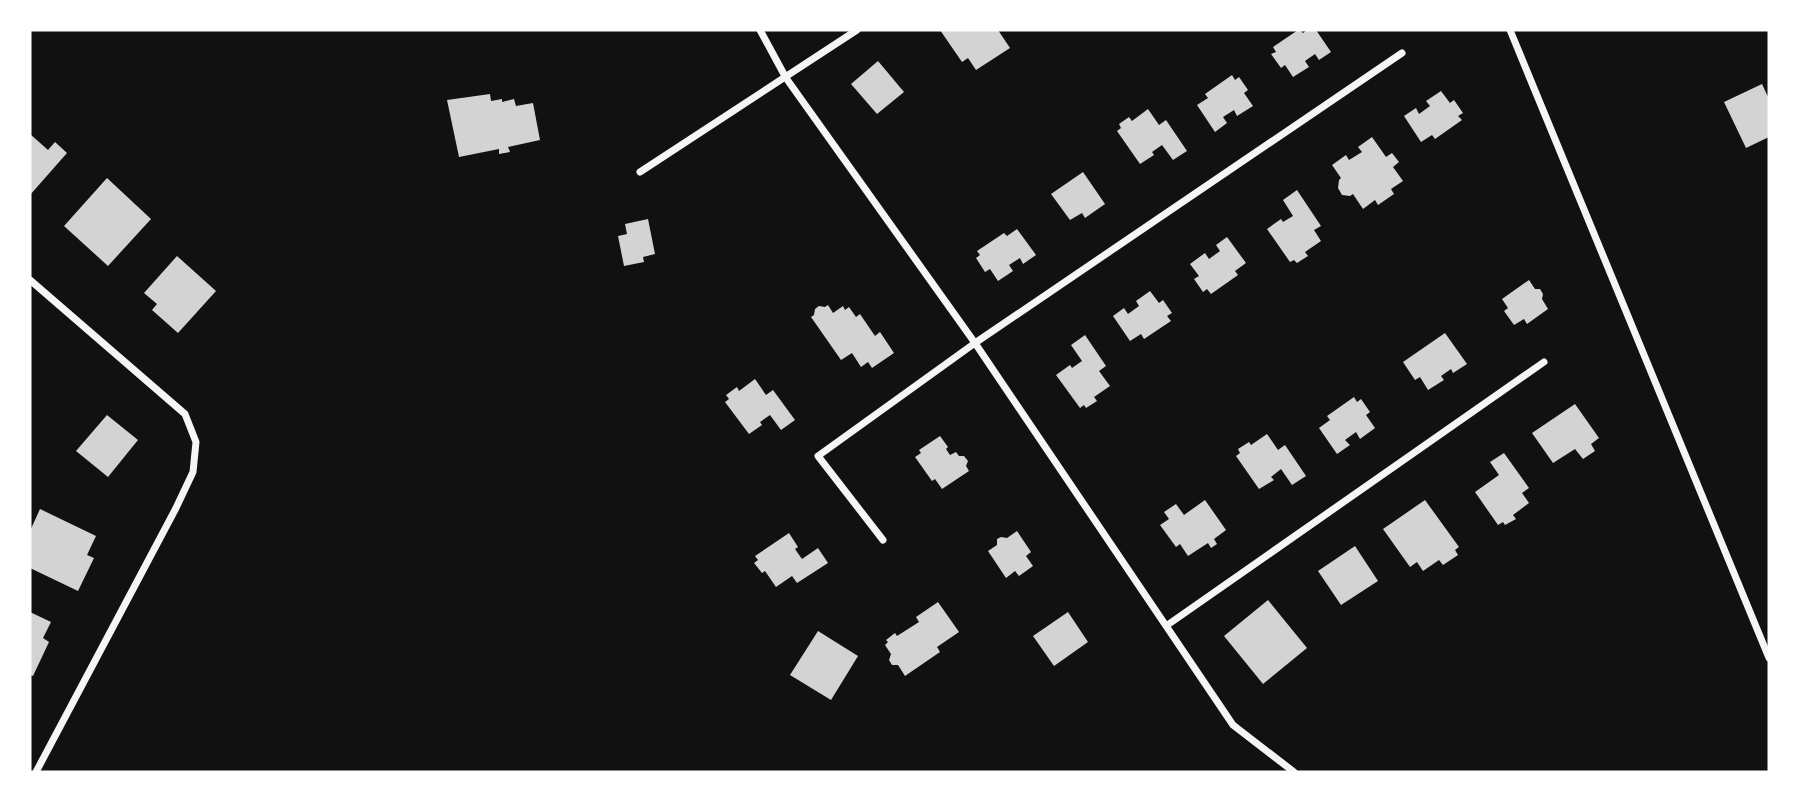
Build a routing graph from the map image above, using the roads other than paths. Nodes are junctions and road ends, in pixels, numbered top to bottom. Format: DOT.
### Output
graph roads {
  1 [pos="760,30"];
  2 [pos="856,30"];
  3 [pos="1510,30"];
  4 [pos="1402,53"];
  5 [pos="786,78"];
  6 [pos="640,172"];
  7 [pos="30,280"];
  8 [pos="975,344"];
  9 [pos="1544,362"];
  10 [pos="883,540"];
  11 [pos="1166,626"];
  12 [pos="1769,658"];
  13 [pos="36,772"];
  14 [pos="1294,772"];
  1 -- 5 [label="street"];
  2 -- 5 [label="street"];
  3 -- 12 [label="street"];
  4 -- 8 [label="street"];
  5 -- 6 [label="street"];
  5 -- 8 [label="street"];
  7 -- 13 [label="street"];
  8 -- 10 [label="street"];
  8 -- 11 [label="street"];
  9 -- 11 [label="street"];
  11 -- 14 [label="street"];
}
